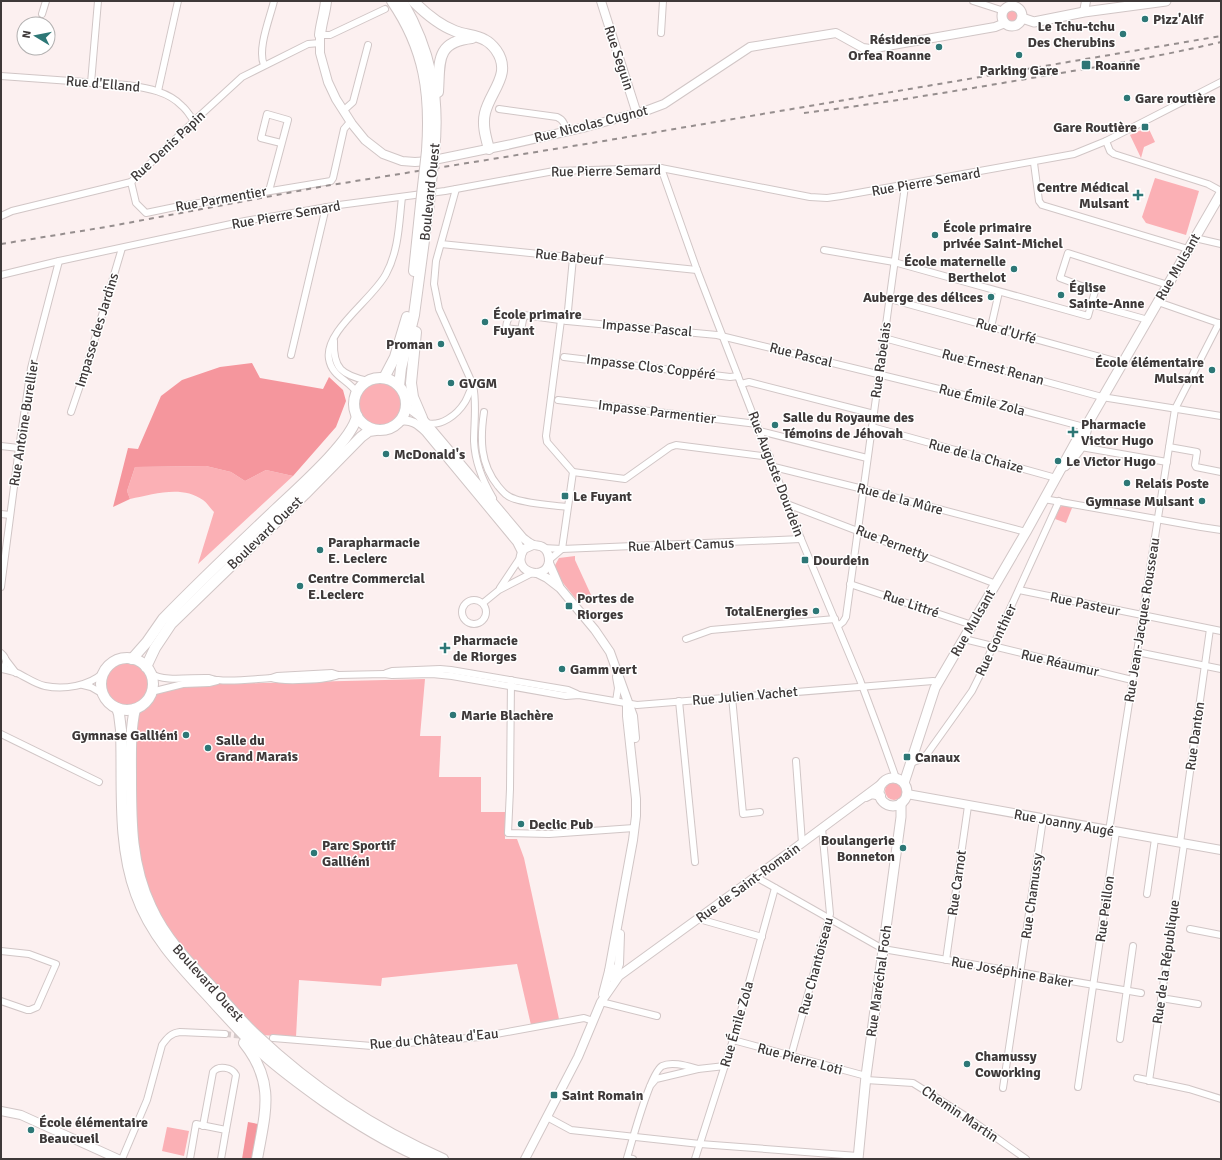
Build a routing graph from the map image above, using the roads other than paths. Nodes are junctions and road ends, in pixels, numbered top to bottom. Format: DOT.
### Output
graph roads {
  1 [pos="46,1"];
  2 [pos="98,1"];
  3 [pos="178,1"];
  4 [pos="274,1"];
  5 [pos="322,1"];
  6 [pos="326,1"];
  7 [pos="392,1"];
  8 [pos="402,1"];
  9 [pos="413,1"];
  10 [pos="601,1"];
  11 [pos="663,1"];
  12 [pos="973,1"];
  13 [pos="1086,1"];
  14 [pos="1147,1"];
  15 [pos="1166,1"];
  16 [pos="1012,4"];
  17 [pos="385,9"];
  18 [pos="1105,10"];
  19 [pos="1004,11"];
  20 [pos="1084,12"];
  21 [pos="42,14"];
  22 [pos="1022,18"];
  23 [pos="322,21"];
  24 [pos="1005,23"];
  25 [pos="660,33"];
  26 [pos="478,38"];
  27 [pos="320,39"];
  28 [pos="368,45"];
  29 [pos="264,65"];
  30 [pos="1,76"];
  31 [pos="1221,82"];
  32 [pos="91,83"];
  33 [pos="158,91"];
  34 [pos="499,109"];
  35 [pos="343,111"];
  36 [pos="637,114"];
  37 [pos="194,121"];
  38 [pos="350,122"];
  39 [pos="436,124"];
  40 [pos="566,132"];
  41 [pos="1106,141"];
  42 [pos="281,143"];
  43 [pos="489,149"];
  44 [pos="430,151"];
  45 [pos="1034,163"];
  46 [pos="660,168"];
  47 [pos="131,182"];
  48 [pos="905,186"];
  49 [pos="456,189"];
  50 [pos="269,191"];
  51 [pos="1221,193"];
  52 [pos="402,197"];
  53 [pos="425,203"];
  54 [pos="326,207"];
  55 [pos="1,216"];
  56 [pos="1195,238"];
  57 [pos="424,241"];
  58 [pos="441,244"];
  59 [pos="1221,244"];
  60 [pos="122,248"];
  61 [pos="1188,249"];
  62 [pos="824,250"];
  63 [pos="573,258"];
  64 [pos="59,261"];
  65 [pos="894,262"];
  66 [pos="698,270"];
  67 [pos="1,275"];
  68 [pos="1168,285"];
  69 [pos="999,292"];
  70 [pos="890,298"];
  71 [pos="1158,302"];
  72 [pos="1091,304"];
  73 [pos="524,315"];
  74 [pos="564,320"];
  75 [pos="1148,320"];
  76 [pos="1220,323"];
  77 [pos="991,327"];
  78 [pos="334,335"];
  79 [pos="723,336"];
  80 [pos="884,338"];
  81 [pos="290,355"];
  82 [pos="564,357"];
  83 [pos="1122,364"];
  84 [pos="880,374"];
  85 [pos="738,376"];
  86 [pos="384,378"];
  87 [pos="368,381"];
  88 [pos="741,384"];
  89 [pos="473,385"];
  90 [pos="399,386"];
  91 [pos="357,394"];
  92 [pos="1102,397"];
  93 [pos="558,400"];
  94 [pos="406,406"];
  95 [pos="1175,410"];
  96 [pos="71,412"];
  97 [pos="484,412"];
  98 [pos="874,414"];
  99 [pos="357,416"];
  100 [pos="1221,416"];
  101 [pos="424,420"];
  102 [pos="400,421"];
  103 [pos="757,424"];
  104 [pos="1086,425"];
  105 [pos="872,427"];
  106 [pos="376,430"];
  107 [pos="760,431"];
  108 [pos="1,446"];
  109 [pos="1078,446"];
  110 [pos="1169,447"];
  111 [pos="19,448"];
  112 [pos="770,457"];
  113 [pos="867,458"];
  114 [pos="1167,462"];
  115 [pos="774,467"];
  116 [pos="572,472"];
  117 [pos="1221,472"];
  118 [pos="1058,475"];
  119 [pos="863,489"];
  120 [pos="1044,498"];
  121 [pos="1059,501"];
  122 [pos="787,504"];
  123 [pos="567,507"];
  124 [pos="501,511"];
  125 [pos="1,514"];
  126 [pos="10,515"];
  127 [pos="1157,519"];
  128 [pos="858,530"];
  129 [pos="1221,530"];
  130 [pos="1026,532"];
  131 [pos="801,540"];
  132 [pos="533,545"];
  133 [pos="544,548"];
  134 [pos="562,550"];
  135 [pos="521,555"];
  136 [pos="549,561"];
  137 [pos="535,573"];
  138 [pos="850,584"];
  139 [pos="996,584"];
  140 [pos="1,586"];
  141 [pos="560,588"];
  142 [pos="499,590"];
  143 [pos="1019,590"];
  144 [pos="483,603"];
  145 [pos="1143,616"];
  146 [pos="835,619"];
  147 [pos="972,625"];
  148 [pos="838,626"];
  149 [pos="1210,629"];
  150 [pos="1221,631"];
  151 [pos="686,639"];
  152 [pos="964,639"];
  153 [pos="993,647"];
  154 [pos="610,652"];
  155 [pos="1137,652"];
  156 [pos="1,653"];
  157 [pos="132,659"];
  158 [pos="6,660"];
  159 [pos="1205,666"];
  160 [pos="2,669"];
  161 [pos="1221,669"];
  162 [pos="148,670"];
  163 [pos="16,673"];
  164 [pos="103,673"];
  165 [pos="218,680"];
  166 [pos="1132,680"];
  167 [pos="939,682"];
  168 [pos="510,683"];
  169 [pos="83,685"];
  170 [pos="862,687"];
  171 [pos="152,692"];
  172 [pos="103,694"];
  173 [pos="732,697"];
  174 [pos="616,701"];
  175 [pos="680,701"];
  176 [pos="628,704"];
  177 [pos="116,708"];
  178 [pos="135,709"];
  179 [pos="1,734"];
  180 [pos="796,761"];
  181 [pos="911,763"];
  182 [pos="896,778"];
  183 [pos="99,782"];
  184 [pos="884,782"];
  185 [pos="904,783"];
  186 [pos="906,794"];
  187 [pos="880,796"];
  188 [pos="862,799"];
  189 [pos="901,803"];
  190 [pos="968,806"];
  191 [pos="760,812"];
  192 [pos="1043,819"];
  193 [pos="634,828"];
  194 [pos="822,828"];
  195 [pos="1113,831"];
  196 [pos="1155,839"];
  197 [pos="802,843"];
  198 [pos="1182,843"];
  199 [pos="1221,850"];
  200 [pos="695,862"];
  201 [pos="756,877"];
  202 [pos="775,888"];
  203 [pos="1147,894"];
  204 [pos="699,918"];
  205 [pos="830,919"];
  206 [pos="1190,930"];
  207 [pos="1221,935"];
  208 [pos="762,937"];
  209 [pos="1134,946"];
  210 [pos="883,949"];
  211 [pos="1,951"];
  212 [pos="946,960"];
  213 [pos="616,968"];
  214 [pos="1021,973"];
  215 [pos="1093,986"];
  216 [pos="1127,991"];
  217 [pos="1141,993"];
  218 [pos="1161,998"];
  219 [pos="1,1002"];
  220 [pos="601,1002"];
  221 [pos="1198,1004"];
  222 [pos="657,1016"];
  223 [pos="230,1021"];
  224 [pos="593,1021"];
  225 [pos="225,1034"];
  226 [pos="273,1038"];
  227 [pos="1120,1039"];
  228 [pos="733,1040"];
  229 [pos="791,1056"];
  230 [pos="725,1066"];
  231 [pos="698,1069"];
  232 [pos="866,1078"];
  233 [pos="1137,1078"];
  234 [pos="1149,1081"];
  235 [pos="650,1086"];
  236 [pos="1003,1088"];
  237 [pos="1078,1088"];
  238 [pos="1221,1098"];
  239 [pos="1,1111"];
  240 [pos="547,1116"];
  241 [pos="203,1126"];
  242 [pos="226,1130"];
  243 [pos="634,1137"];
  244 [pos="700,1144"];
  245 [pos="858,1158"];
  246 [pos="118,1159"];
  247 [pos="122,1159"];
  248 [pos="190,1159"];
  249 [pos="221,1159"];
  250 [pos="257,1159"];
  251 [pos="424,1159"];
  252 [pos="443,1159"];
  253 [pos="525,1159"];
  254 [pos="633,1159"];
  255 [pos="695,1159"];
  256 [pos="1026,1159"];
  1 -- 21 [label="street"];
  2 -- 32 [label="street"];
  3 -- 33 [label="street"];
  4 -- 29 [label="street"];
  5 -- 23 [label="main road"];
  6 -- 23 [label="main road"];
  7 -- 44 [label="main road, Boulevard Ouest"];
  8 -- 39 [label="main road, Boulevard Ouest"];
  9 -- 26 [label="main road"];
  10 -- 36 [label="street, Rue Seguin"];
  11 -- 25 [label="street"];
  12 -- 19 [label="street"];
  13 -- 20 [label="street"];
  14 -- 18 [label="main road"];
  15 -- 18 [label="main road"];
  16 -- 19 [label="main road"];
  16 -- 22 [label="main road"];
  17 -- 27 [label="street, Rue Denis Papin"];
  18 -- 20 [label="main road"];
  19 -- 24 [label="main road"];
  20 -- 22 [label="main road"];
  22 -- 24 [label="main road"];
  23 -- 27 [label="main road"];
  24 -- 36 [label="street, Rue Nicolas Cugnot"];
  26 -- 39 [label="main road"];
  26 -- 43 [label="main road"];
  27 -- 29 [label="street, Rue Denis Papin"];
  27 -- 35 [label="street, Rue Nicolas Cugnot"];
  28 -- 35 [label="street"];
  29 -- 37 [label="street, Rue Denis Papin"];
  30 -- 32 [label="street, Rue d'Elland"];
  31 -- 41 [label="street, Rue Pierre Semard"];
  32 -- 33 [label="street, Rue d'Elland"];
  33 -- 37 [label="street, Rue d'Elland"];
  34 -- 40 [label="street"];
  35 -- 38 [label="street, Rue Nicolas Cugnot"];
  36 -- 40 [label="street, Rue Nicolas Cugnot"];
  37 -- 47 [label="street, Rue Denis Papin"];
  38 -- 43 [label="street, Rue Nicolas Cugnot"];
  38 -- 50 [label="street, Rue Parmentier"];
  39 -- 44 [label="main road, Boulevard Ouest"];
  40 -- 43 [label="street, Rue Nicolas Cugnot"];
  41 -- 45 [label="street, Rue Pierre Semard"];
  41 -- 51 [label="street"];
  42 -- 42 [label="street"];
  42 -- 50 [label="street"];
  44 -- 53 [label="main road, Boulevard Ouest, bridge"];
  45 -- 48 [label="street, Rue Pierre Semard"];
  45 -- 61 [label="street"];
  46 -- 48 [label="street, Rue Pierre Semard"];
  46 -- 49 [label="street, Rue Pierre Semard"];
  46 -- 66 [label="street, Rue Auguste Dourdein"];
  47 -- 50 [label="street, Rue Parmentier"];
  47 -- 55 [label="street, Rue Denis Papin"];
  48 -- 65 [label="street, Rue Rabelais"];
  49 -- 52 [label="street, Rue Pierre Semard"];
  49 -- 58 [label="street"];
  51 -- 56 [label="main road, Rue Mulsant"];
  52 -- 54 [label="street, Rue Pierre Semard"];
  52 -- 78 [label="street"];
  53 -- 57 [label="main road, Boulevard Ouest"];
  53 -- 86 [label="main road, Boulevard Ouest"];
  54 -- 60 [label="street, Rue Pierre Semard"];
  54 -- 81 [label="street"];
  56 -- 59 [label="street"];
  56 -- 61 [label="main road, Rue Mulsant"];
  57 -- 90 [label="main road, Boulevard Ouest"];
  57 -- 101 [label="main road"];
  58 -- 63 [label="street, Rue Babeuf"];
  58 -- 89 [label="street"];
  60 -- 64 [label="street, Rue Pierre Semard"];
  60 -- 96 [label="street, Impasse des Jardins"];
  61 -- 68 [label="main road, Rue Mulsant"];
  62 -- 65 [label="street"];
  63 -- 66 [label="street, Rue Babeuf"];
  63 -- 74 [label="street"];
  64 -- 67 [label="street, Rue Pierre Semard"];
  64 -- 111 [label="street, Rue Antoine Burellier"];
  65 -- 69 [label="street"];
  65 -- 70 [label="street, Rue Rabelais"];
  66 -- 79 [label="street, Rue Auguste Dourdein"];
  68 -- 71 [label="main road, Rue Mulsant"];
  68 -- 72 [label="street"];
  69 -- 72 [label="street"];
  69 -- 77 [label="street"];
  70 -- 77 [label="street, Rue d'Urfé"];
  70 -- 80 [label="street, Rue Rabelais"];
  71 -- 75 [label="main road, Rue Mulsant"];
  71 -- 76 [label="street"];
  72 -- 75 [label="street"];
  73 -- 74 [label="street, Impasse Pascal"];
  74 -- 79 [label="street, Impasse Pascal"];
  74 -- 116 [label="street"];
  75 -- 83 [label="main road, Rue Mulsant"];
  76 -- 95 [label="street, Rue Jean-Jacques Rousseau"];
  77 -- 83 [label="street, Rue d'Urfé"];
  78 -- 87 [label="street"];
  78 -- 91 [label="street"];
  79 -- 84 [label="street, Rue Pascal"];
  79 -- 85 [label="street, Rue Auguste Dourdein"];
  80 -- 84 [label="street, Rue Rabelais"];
  80 -- 92 [label="street, Rue Ernest Renan"];
  82 -- 85 [label="street, Impasse Clos Coppéré"];
  83 -- 92 [label="main road, Rue Mulsant"];
  84 -- 98 [label="street, Rue Rabelais"];
  84 -- 104 [label="street, Rue Émile Zola"];
  85 -- 88 [label="street, Rue Auguste Dourdein"];
  86 -- 87 [label="main road"];
  86 -- 90 [label="main road"];
  87 -- 91 [label="main road"];
  88 -- 98 [label="street"];
  88 -- 103 [label="street, Rue Auguste Dourdein"];
  89 -- 101 [label="street"];
  89 -- 124 [label="street"];
  90 -- 94 [label="main road"];
  91 -- 99 [label="main road"];
  92 -- 95 [label="street, Rue Ernest Renan"];
  92 -- 104 [label="main road, Rue Mulsant"];
  93 -- 103 [label="street, Impasse Parmentier"];
  94 -- 101 [label="street"];
  94 -- 102 [label="main road"];
  95 -- 100 [label="street, Rue Ernest Renan"];
  95 -- 110 [label="street, Rue Jean-Jacques Rousseau"];
  97 -- 123 [label="street"];
  98 -- 105 [label="street, Rue Rabelais"];
  99 -- 106 [label="main road"];
  99 -- 157 [label="main road, Boulevard Ouest"];
  101 -- 124 [label="street"];
  102 -- 106 [label="main road"];
  102 -- 135 [label="street"];
  103 -- 107 [label="street, Rue Auguste Dourdein"];
  104 -- 109 [label="main road, Rue Mulsant"];
  105 -- 113 [label="street, Rue Rabelais"];
  105 -- 118 [label="street, Rue de la Chaize"];
  106 -- 162 [label="main road, Boulevard Ouest"];
  107 -- 112 [label="street, Rue Auguste Dourdein"];
  107 -- 113 [label="street"];
  108 -- 111 [label="street"];
  109 -- 114 [label="street"];
  109 -- 118 [label="main road, Rue Mulsant"];
  110 -- 114 [label="street, Rue Jean-Jacques Rousseau"];
  110 -- 117 [label="street"];
  111 -- 126 [label="street, Rue Antoine Burellier"];
  112 -- 115 [label="street, Rue Auguste Dourdein"];
  112 -- 116 [label="street"];
  113 -- 119 [label="street, Rue Rabelais"];
  114 -- 127 [label="street, Rue Jean-Jacques Rousseau"];
  115 -- 119 [label="street, Rue de la Mûre"];
  115 -- 122 [label="street, Rue Auguste Dourdein"];
  116 -- 123 [label="street"];
  118 -- 120 [label="main road, Rue Mulsant"];
  119 -- 128 [label="street, Rue Rabelais"];
  119 -- 130 [label="street, Rue de la Mûre"];
  120 -- 121 [label="street"];
  120 -- 130 [label="main road, Rue Mulsant"];
  121 -- 127 [label="street"];
  121 -- 143 [label="street, Rue Gonthier"];
  122 -- 128 [label="street, Rue Pernetty"];
  122 -- 131 [label="street, Rue Auguste Dourdein"];
  123 -- 134 [label="street"];
  124 -- 132 [label="street"];
  125 -- 126 [label="street"];
  126 -- 140 [label="street, Rue Antoine Burellier"];
  127 -- 129 [label="street"];
  127 -- 145 [label="street, Rue Jean-Jacques Rousseau"];
  128 -- 138 [label="street, Rue Rabelais"];
  128 -- 139 [label="street, Rue Pernetty"];
  130 -- 139 [label="main road, Rue Mulsant"];
  131 -- 134 [label="street, Rue Albert Camus"];
  131 -- 146 [label="street, Rue Auguste Dourdein"];
  132 -- 133 [label="street"];
  132 -- 135 [label="street"];
  133 -- 134 [label="street, Rue Albert Camus"];
  133 -- 136 [label="street"];
  134 -- 136 [label="street"];
  135 -- 137 [label="street"];
  135 -- 142 [label="street"];
  136 -- 137 [label="street"];
  136 -- 141 [label="street"];
  137 -- 141 [label="street"];
  137 -- 142 [label="street"];
  138 -- 147 [label="street, Rue Littré"];
  138 -- 148 [label="street, Rue Rabelais"];
  139 -- 147 [label="main road, Rue Mulsant"];
  141 -- 154 [label="street"];
  142 -- 144 [label="street"];
  143 -- 145 [label="street, Rue Pasteur"];
  143 -- 153 [label="street, Rue Gonthier"];
  144 -- 144 [label="street"];
  145 -- 149 [label="street, Rue Pasteur"];
  145 -- 155 [label="street, Rue Jean-Jacques Rousseau"];
  146 -- 148 [label="street, Rue Auguste Dourdein"];
  146 -- 151 [label="street"];
  147 -- 152 [label="main road, Rue Mulsant"];
  148 -- 170 [label="street, Rue Auguste Dourdein"];
  149 -- 150 [label="street, Rue Pasteur"];
  149 -- 159 [label="street, Rue Danton"];
  152 -- 153 [label="street, Rue Réaumur"];
  152 -- 167 [label="main road, Rue Mulsant"];
  153 -- 166 [label="street, Rue Réaumur"];
  153 -- 181 [label="street, Rue Gonthier"];
  154 -- 174 [label="street"];
  154 -- 176 [label="street"];
  155 -- 159 [label="street"];
  155 -- 166 [label="street, Rue Jean-Jacques Rousseau"];
  156 -- 158 [label="street"];
  157 -- 162 [label="main road"];
  157 -- 164 [label="main road"];
  158 -- 160 [label="street"];
  158 -- 163 [label="street"];
  159 -- 161 [label="street"];
  159 -- 198 [label="street, Rue Danton"];
  160 -- 163 [label="street"];
  162 -- 165 [label="street"];
  162 -- 171 [label="main road"];
  163 -- 169 [label="street"];
  164 -- 169 [label="street"];
  164 -- 172 [label="main road"];
  165 -- 168 [label="street, Rue Julien Vachet"];
  165 -- 171 [label="street"];
  166 -- 195 [label="street, Rue Jean-Jacques Rousseau"];
  167 -- 170 [label="street, Rue Julien Vachet"];
  167 -- 181 [label="main road, Rue Mulsant"];
  168 -- 174 [label="street, Rue Julien Vachet"];
  168 -- 193 [label="street"];
  169 -- 172 [label="street"];
  170 -- 173 [label="street, Rue Julien Vachet"];
  170 -- 182 [label="street, Rue Auguste Dourdein"];
  171 -- 178 [label="main road"];
  172 -- 177 [label="main road"];
  173 -- 175 [label="street, Rue Julien Vachet"];
  173 -- 191 [label="street"];
  174 -- 176 [label="street, Rue Julien Vachet"];
  175 -- 176 [label="street, Rue Julien Vachet"];
  175 -- 200 [label="street"];
  176 -- 193 [label="street"];
  177 -- 178 [label="main road"];
  177 -- 223 [label="main road, Boulevard Ouest"];
  178 -- 252 [label="main road, Boulevard Ouest"];
  179 -- 183 [label="street"];
  180 -- 197 [label="street"];
  181 -- 185 [label="main road, Rue Mulsant"];
  182 -- 184 [label="main road"];
  182 -- 185 [label="main road"];
  184 -- 187 [label="main road"];
  184 -- 188 [label="street, Rue de Saint-Romain"];
  185 -- 186 [label="main road"];
  186 -- 189 [label="main road"];
  186 -- 190 [label="street, Rue Joanny Augé"];
  187 -- 188 [label="street, Rue de Saint-Romain"];
  187 -- 189 [label="main road"];
  188 -- 194 [label="street, Rue de Saint-Romain"];
  189 -- 210 [label="main road, Rue Maréchal Foch"];
  190 -- 192 [label="street, Rue Joanny Augé"];
  190 -- 212 [label="street, Rue Carnot"];
  192 -- 195 [label="street, Rue Joanny Augé"];
  192 -- 214 [label="street, Rue Chamussy"];
  193 -- 213 [label="street"];
  194 -- 197 [label="street, Rue de Saint-Romain"];
  194 -- 205 [label="street, Rue Chantoiseau"];
  195 -- 196 [label="street, Rue Joanny Augé"];
  195 -- 215 [label="street, Rue Peillon"];
  196 -- 198 [label="street, Rue Joanny Augé"];
  196 -- 203 [label="street"];
  197 -- 201 [label="street, Rue de Saint-Romain"];
  198 -- 199 [label="street, Rue Joanny Augé"];
  198 -- 218 [label="street, Rue de la République"];
  201 -- 202 [label="street, Rue Joséphine Baker"];
  201 -- 204 [label="street, Rue de Saint-Romain"];
  202 -- 205 [label="street, Rue Joséphine Baker"];
  202 -- 208 [label="street, Rue Émile Zola"];
  204 -- 208 [label="street"];
  204 -- 213 [label="street, Rue de Saint-Romain"];
  205 -- 210 [label="street, Rue Joséphine Baker"];
  205 -- 229 [label="street, Rue Chantoiseau"];
  206 -- 207 [label="street"];
  208 -- 228 [label="street, Rue Émile Zola"];
  209 -- 216 [label="street"];
  210 -- 212 [label="street, Rue Joséphine Baker"];
  210 -- 232 [label="main road, Rue Maréchal Foch"];
  211 -- 219 [label="street"];
  212 -- 214 [label="street, Rue Joséphine Baker"];
  213 -- 220 [label="street, Rue de Saint-Romain"];
  213 -- 220 [label="street, Rue de Saint-Romain"];
  214 -- 215 [label="street, Rue Joséphine Baker"];
  214 -- 236 [label="street, Rue Chamussy"];
  215 -- 216 [label="street, Rue Joséphine Baker"];
  215 -- 237 [label="street, Rue Peillon"];
  216 -- 217 [label="street, Rue Joséphine Baker"];
  216 -- 227 [label="street"];
  218 -- 221 [label="street"];
  218 -- 234 [label="street, Rue de la République"];
  220 -- 222 [label="street"];
  220 -- 224 [label="street, Rue de Saint-Romain"];
  223 -- 250 [label="main road"];
  223 -- 251 [label="main road, Boulevard Ouest"];
  224 -- 226 [label="street, Rue du Château d'Eau"];
  224 -- 240 [label="street, Rue de Saint-Romain"];
  225 -- 247 [label="street"];
  228 -- 229 [label="street, Rue Pierre Loti"];
  228 -- 230 [label="street, Rue Émile Zola"];
  229 -- 232 [label="street, Rue Pierre Loti"];
  230 -- 231 [label="street"];
  230 -- 244 [label="street, Rue Émile Zola"];
  231 -- 235 [label="street"];
  231 -- 235 [label="street"];
  232 -- 245 [label="main road, Rue Maréchal Foch"];
  232 -- 256 [label="street, Chemin Martin"];
  233 -- 234 [label="street"];
  234 -- 238 [label="street"];
  235 -- 243 [label="street"];
  239 -- 246 [label="street"];
  240 -- 243 [label="street"];
  240 -- 253 [label="street, Rue de Saint-Romain"];
  241 -- 242 [label="street"];
  241 -- 242 [label="street"];
  241 -- 248 [label="street"];
  242 -- 249 [label="street"];
  243 -- 244 [label="street"];
  243 -- 254 [label="street"];
  244 -- 245 [label="street"];
  244 -- 255 [label="street, Rue Émile Zola"];
}
